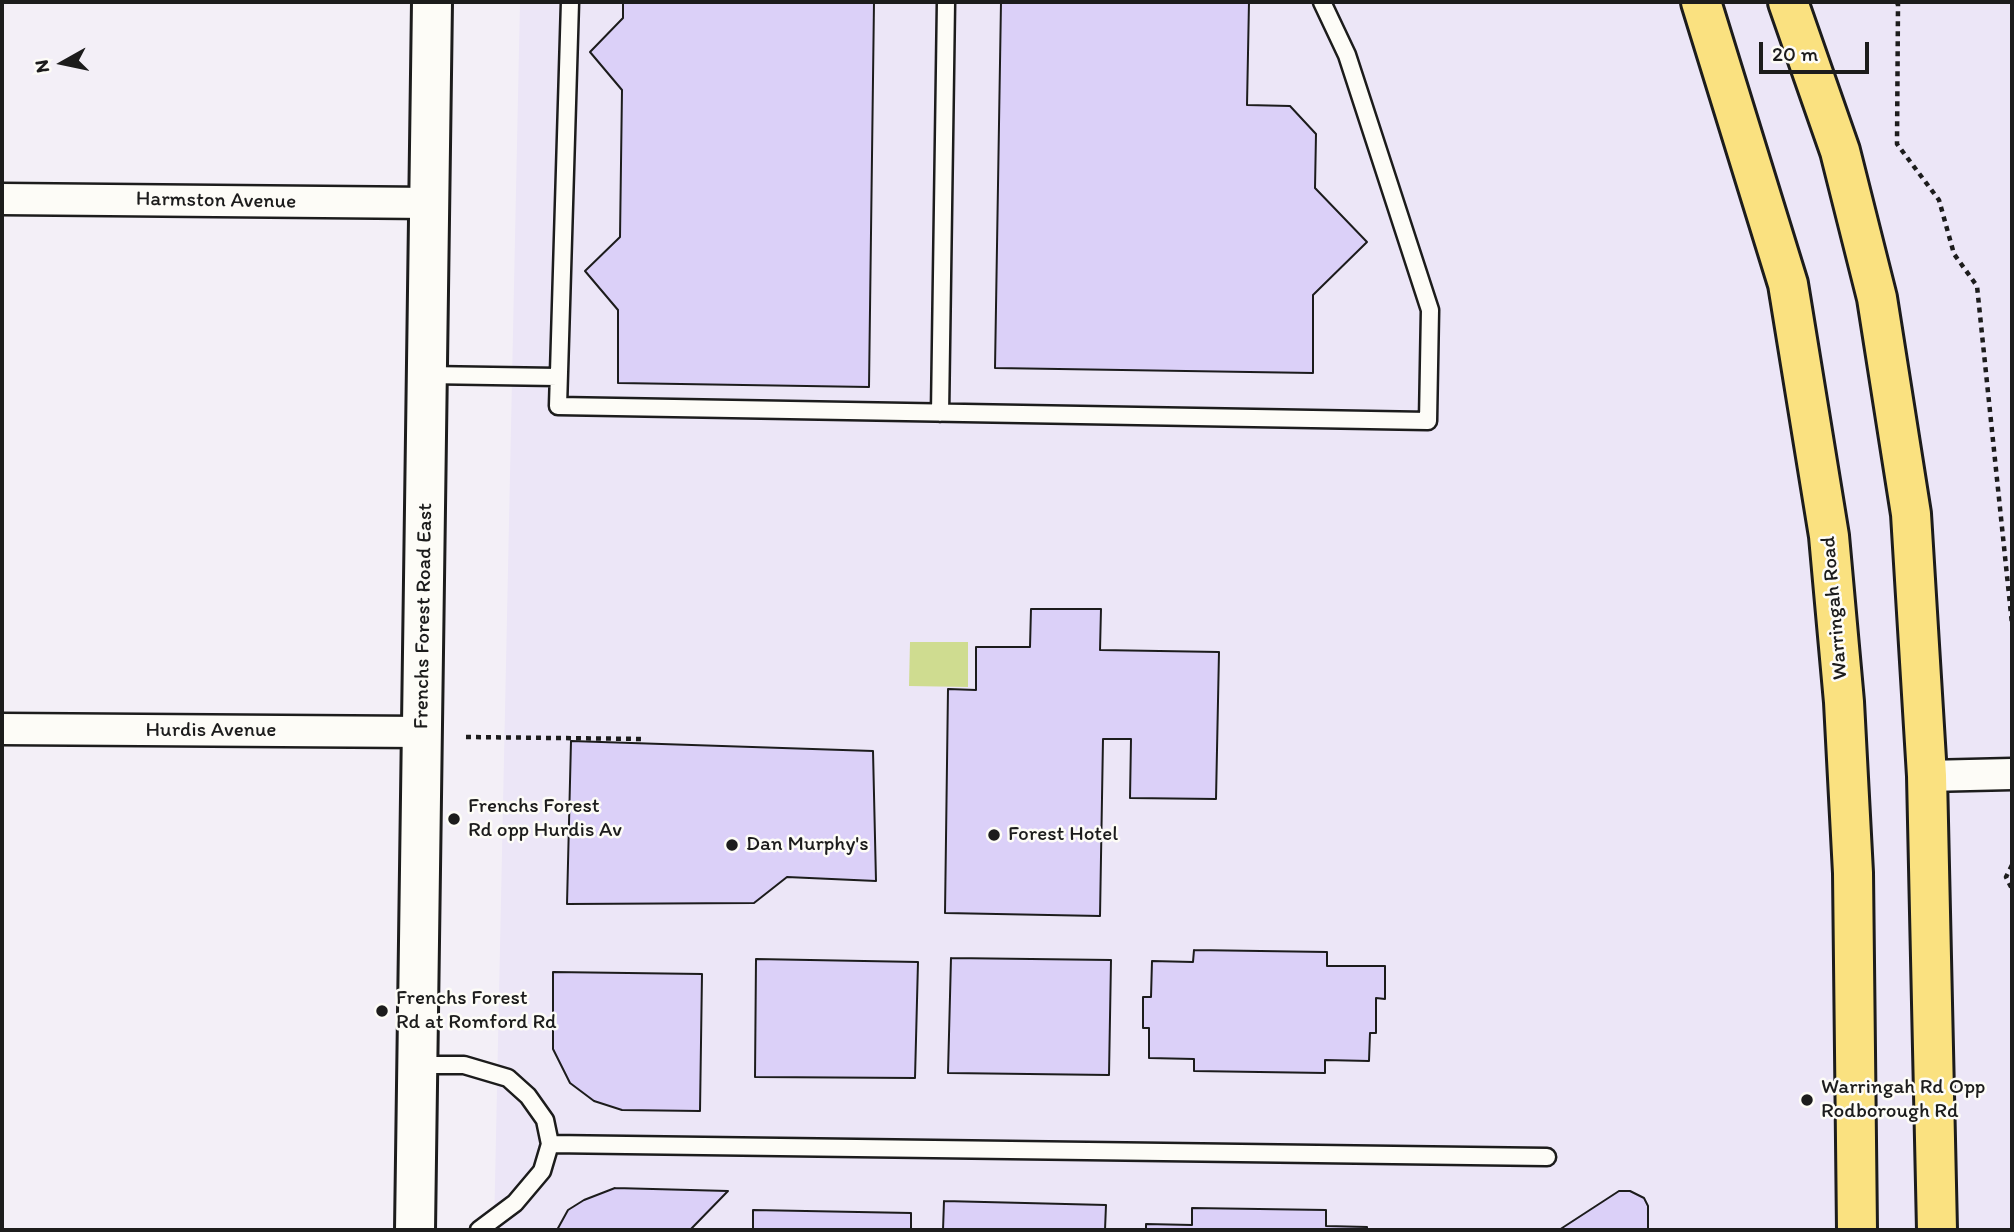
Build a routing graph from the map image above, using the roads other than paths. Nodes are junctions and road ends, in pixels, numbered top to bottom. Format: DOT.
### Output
graph roads {
  1 [pos="432,2"];
  2 [pos="570,2"];
  3 [pos="946,2"];
  4 [pos="1322,2"];
  5 [pos="1701,2"];
  6 [pos="1798,8"];
  7 [pos="2,199"];
  8 [pos="430,203"];
  9 [pos="428,375"];
  10 [pos="557,377"];
  11 [pos="940,413"];
  12 [pos="2,729"];
  13 [pos="421,732"];
  14 [pos="2012,774"];
  15 [pos="1927,776"];
  16 [pos="418,1065"];
  17 [pos="550,1144"];
  18 [pos="1547,1157"];
  19 [pos="415,1230"];
  20 [pos="479,1230"];
  21 [pos="1857,1230"];
  22 [pos="1937,1230"];
  1 -- 8 [label="main road, Frenchs Forest Road East"];
  2 -- 10 [label="lane"];
  3 -- 11 [label="lane"];
  4 -- 11 [label="lane"];
  5 -- 21 [label="highway, Warringah Road"];
  6 -- 15 [label="highway"];
  7 -- 8 [label="street, Harmston Avenue"];
  8 -- 9 [label="main road, Frenchs Forest Road East"];
  9 -- 10 [label="lane"];
  9 -- 13 [label="main road, Frenchs Forest Road East"];
  10 -- 11 [label="lane"];
  12 -- 13 [label="street, Hurdis Avenue"];
  13 -- 16 [label="main road, Frenchs Forest Road East"];
  14 -- 15 [label="street"];
  15 -- 22 [label="highway"];
  16 -- 17 [label="lane"];
  16 -- 19 [label="main road, Frenchs Forest Road East"];
  17 -- 18 [label="lane"];
  17 -- 20 [label="lane"];
}
